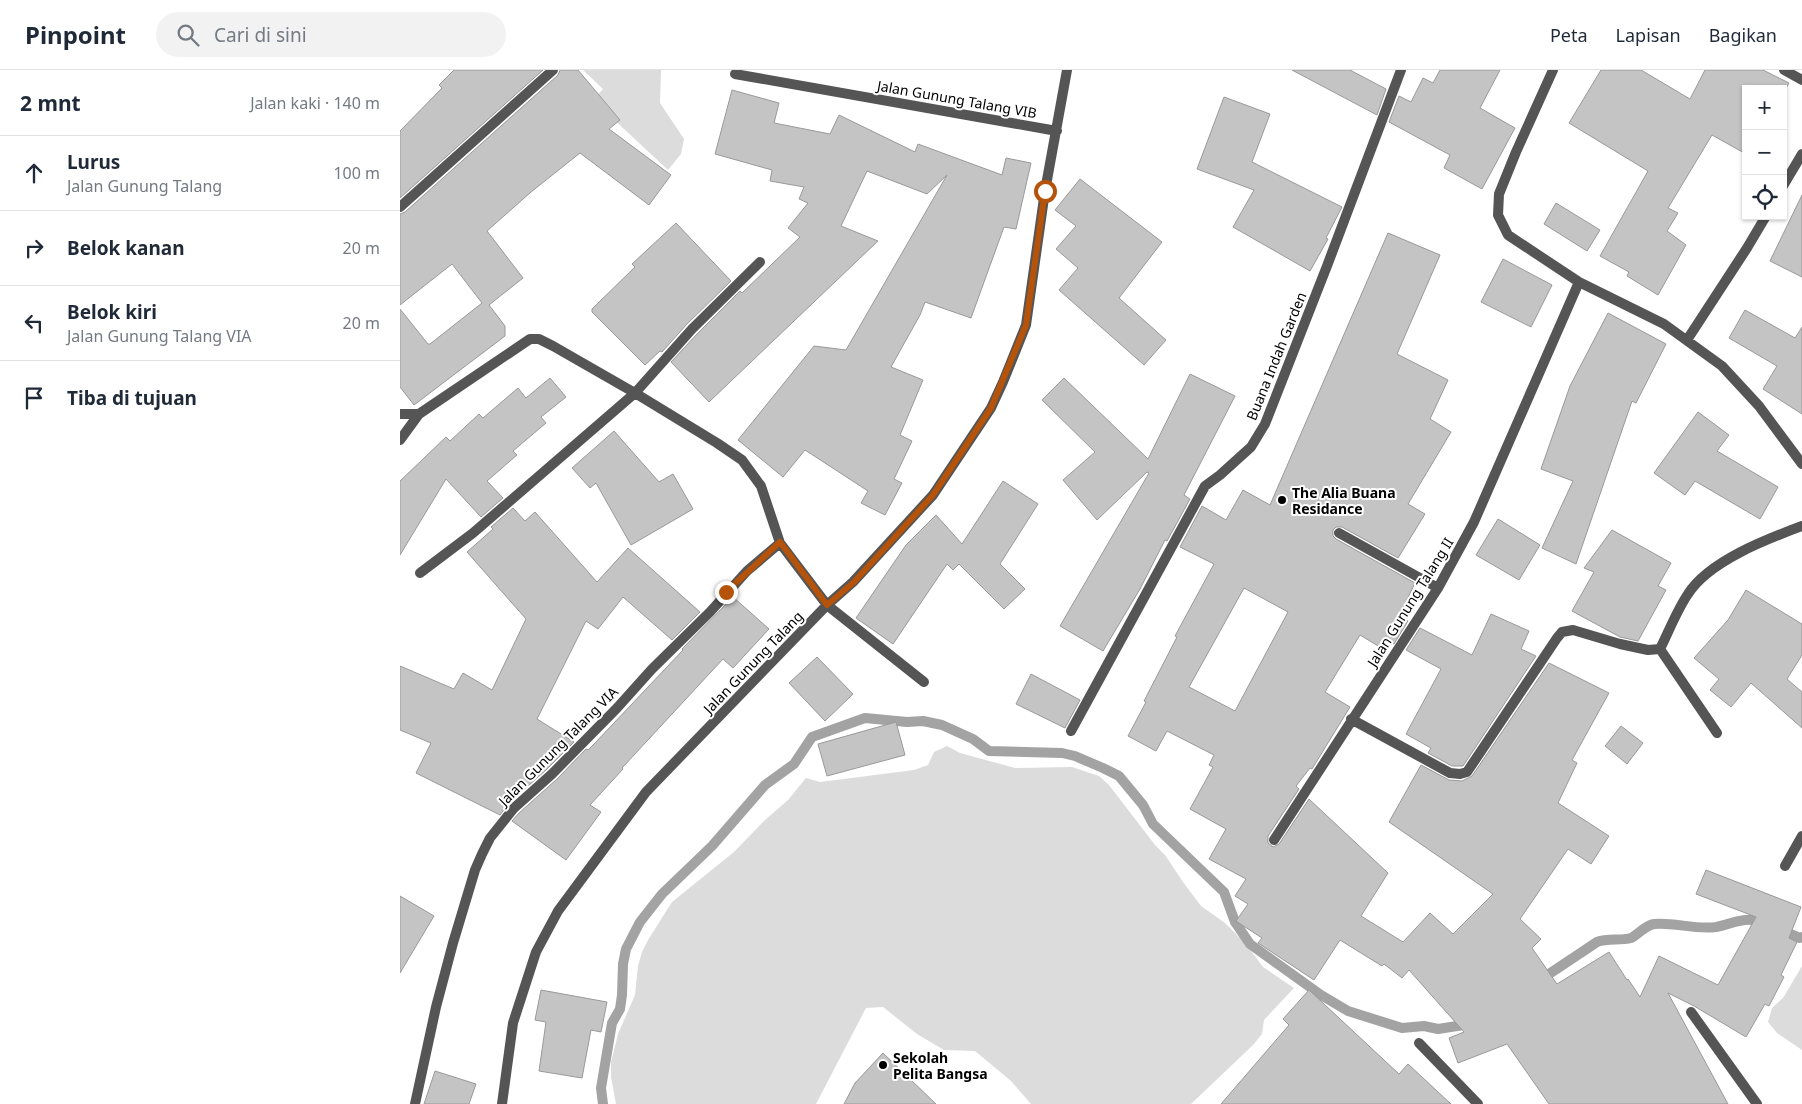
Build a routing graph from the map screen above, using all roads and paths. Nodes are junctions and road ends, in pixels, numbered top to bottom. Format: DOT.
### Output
graph roads {
  1 [pos="553,70"];
  2 [pos="1067,70"];
  3 [pos="1401,70"];
  4 [pos="1553,70"];
  5 [pos="1784,70"];
  6 [pos="735,74"];
  7 [pos="1802,80"];
  8 [pos="1057,131"];
  9 [pos="1802,154"];
  10 [pos="1787,179"];
  11 [pos="400,207"];
  12 [pos="1764,220"];
  13 [pos="760,262"];
  14 [pos="1579,282"];
  15 [pos="1687,340"];
  16 [pos="636,393"];
  17 [pos="400,414"];
  18 [pos="419,414"];
  19 [pos="400,440"];
  20 [pos="1802,464"];
  21 [pos="1802,526"];
  22 [pos="1339,533"];
  23 [pos="780,542"];
  24 [pos="420,573"];
  25 [pos="1438,588"];
  26 [pos="827,605"];
  27 [pos="1660,649"];
  28 [pos="924,682"];
  29 [pos="1351,719"];
  30 [pos="1071,730"];
  31 [pos="1717,733"];
  32 [pos="1802,836"];
  33 [pos="1274,840"];
  34 [pos="1786,866"];
  35 [pos="1691,1012"];
  36 [pos="1418,1042"];
  37 [pos="415,1104"];
  38 [pos="502,1104"];
  39 [pos="1478,1104"];
  40 [pos="1757,1104"];
  1 -- 11 [label="street"];
  2 -- 8 [label="street, Jalan Gunung Talang"];
  3 -- 30 [label="street, Buana Indah Garden"];
  4 -- 14 [label="street"];
  5 -- 7 [label="street"];
  6 -- 8 [label="street, Jalan Gunung Talang VIB"];
  8 -- 26 [label="street, Jalan Gunung Talang"];
  9 -- 10 [label="street"];
  12 -- 15 [label="street"];
  13 -- 16 [label="street"];
  14 -- 15 [label="street"];
  14 -- 25 [label="street, Jalan Gunung Talang II"];
  15 -- 20 [label="street"];
  16 -- 18 [label="street"];
  16 -- 23 [label="street"];
  16 -- 24 [label="street"];
  17 -- 18 [label="street"];
  18 -- 19 [label="street"];
  21 -- 27 [label="street"];
  22 -- 25 [label="street"];
  23 -- 26 [label="street"];
  23 -- 37 [label="street, Jalan Gunung Talang VIA"];
  25 -- 29 [label="street, Jalan Gunung Talang II"];
  26 -- 28 [label="street"];
  26 -- 38 [label="street, Jalan Gunung Talang"];
  27 -- 29 [label="street"];
  27 -- 31 [label="street"];
  29 -- 33 [label="street, Jalan Gunung Talang II"];
  32 -- 34 [label="street"];
  35 -- 40 [label="street"];
  36 -- 39 [label="street"];
}
